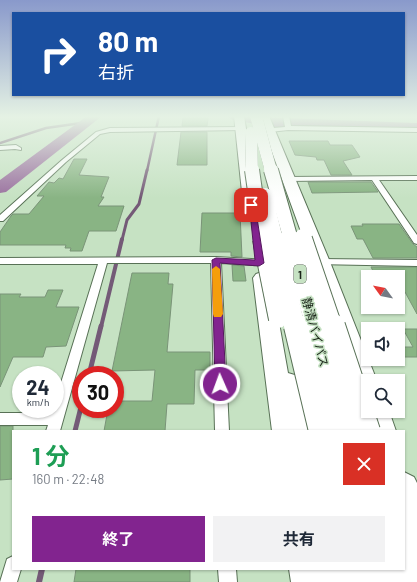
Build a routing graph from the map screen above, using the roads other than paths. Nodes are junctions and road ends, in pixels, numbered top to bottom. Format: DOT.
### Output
graph roads {
  1 [pos="86,143"];
  2 [pos="251,143"];
  3 [pos="253,143"];
  4 [pos="256,143"];
  5 [pos="258,143"];
  6 [pos="264,143"];
  7 [pos="267,143"];
  8 [pos="0,148"];
  9 [pos="19,149"];
  10 [pos="417,178"];
  11 [pos="375,179"];
  12 [pos="288,180"];
  13 [pos="0,218"];
  14 [pos="417,241"];
  15 [pos="0,260"];
  16 [pos="216,260"];
  17 [pos="103,261"];
  18 [pos="321,262"];
  19 [pos="259,263"];
  20 [pos="417,263"];
  21 [pos="362,374"];
  22 [pos="378,418"];
  23 [pos="0,419"];
  24 [pos="55,425"];
  25 [pos="222,430"];
  26 [pos="285,430"];
  27 [pos="299,430"];
  28 [pos="321,430"];
  29 [pos="344,430"];
  30 [pos="368,430"];
  31 [pos="383,430"];
  32 [pos="405,490"];
  33 [pos="417,522"];
  34 [pos="405,544"];
  35 [pos="12,568"];
  36 [pos="227,570"];
  37 [pos="306,570"];
  38 [pos="325,570"];
  39 [pos="353,570"];
  40 [pos="382,570"];
  41 [pos="8,582"];
  42 [pos="228,582"];
  43 [pos="308,582"];
  44 [pos="328,582"];
  45 [pos="356,582"];
  46 [pos="386,582"];
  47 [pos="417,582"];
  1 -- 13 [label="street"];
  2 -- 27 [label="highway, bridge"];
  3 -- 19 [label="highway"];
  4 -- 28 [label="highway, 静清バイパス / 1, bridge"];
  5 -- 29 [label="highway, 静清バイパス / 1, bridge"];
  6 -- 12 [label="highway, 1"];
  7 -- 30 [label="highway, bridge"];
  8 -- 9 [label="street"];
  10 -- 11 [label="street"];
  11 -- 12 [label="street"];
  11 -- 14 [label="street"];
  12 -- 18 [label="highway, 1"];
  15 -- 17 [label="street"];
  16 -- 17 [label="street"];
  16 -- 19 [label="street"];
  16 -- 25 [label="street"];
  17 -- 24 [label="street"];
  18 -- 19 [label="street"];
  18 -- 20 [label="street"];
  18 -- 21 [label="highway, 1"];
  19 -- 26 [label="highway"];
  22 -- 31 [label="highway"];
  23 -- 24 [label="street"];
  32 -- 33 [label="highway"];
  34 -- 47 [label="highway"];
  35 -- 41 [label="street"];
  36 -- 42 [label="street"];
  37 -- 43 [label="highway"];
  38 -- 44 [label="highway"];
  39 -- 45 [label="highway"];
  40 -- 46 [label="highway"];
}
